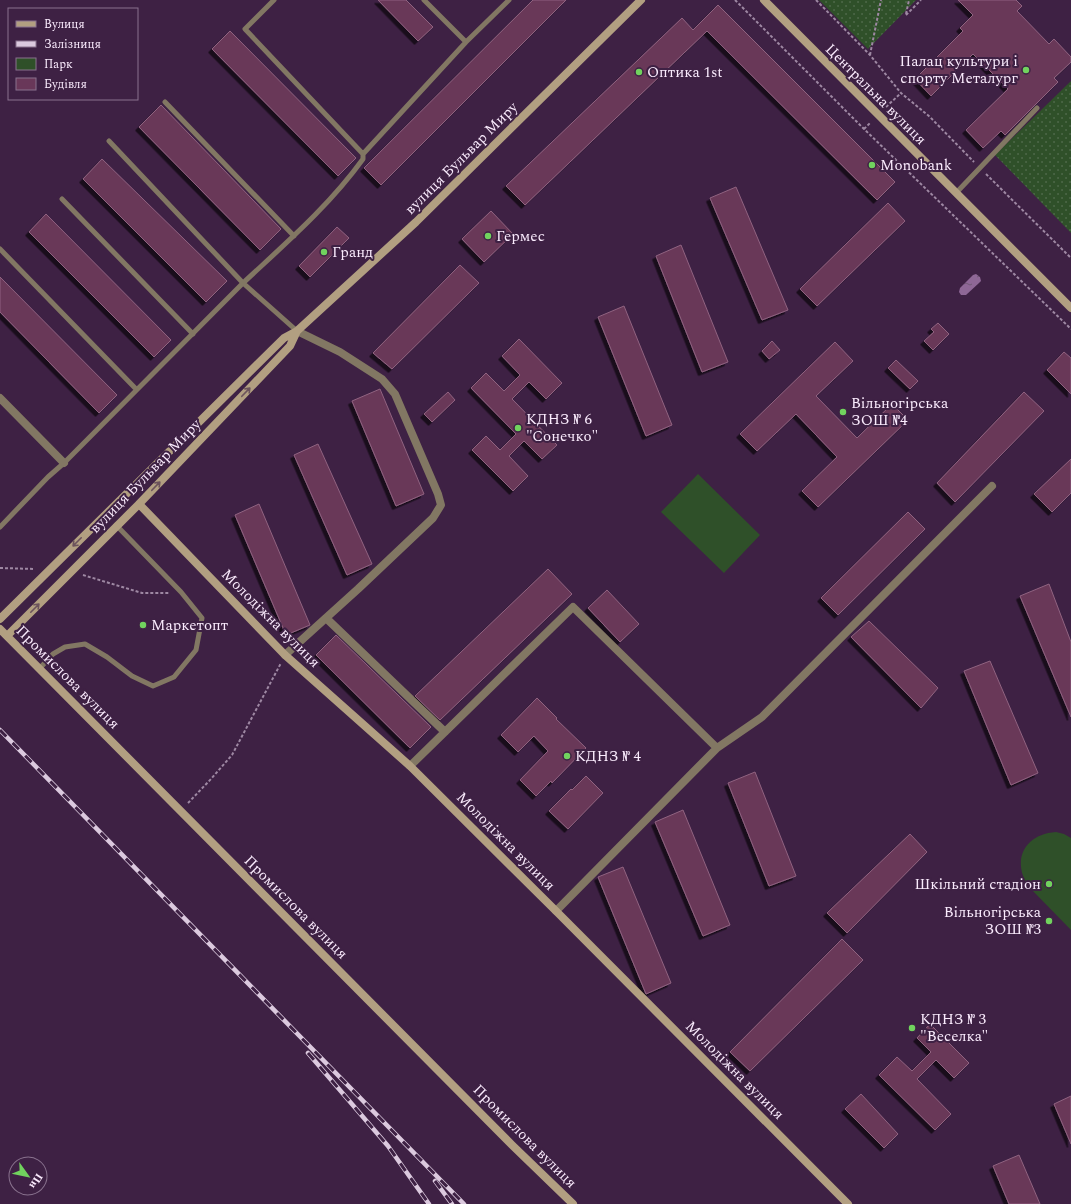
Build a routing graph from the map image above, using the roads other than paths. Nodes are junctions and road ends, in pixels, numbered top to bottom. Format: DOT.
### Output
graph roads {
  1 [pos="274,0"];
  2 [pos="424,0"];
  3 [pos="509,0"];
  4 [pos="641,0"];
  5 [pos="764,0"];
  6 [pos="466,42"];
  7 [pos="165,102"];
  8 [pos="1037,108"];
  9 [pos="109,141"];
  10 [pos="363,154"];
  11 [pos="956,193"];
  12 [pos="62,199"];
  13 [pos="294,236"];
  14 [pos="0,249"];
  15 [pos="243,283"];
  16 [pos="1071,308"];
  17 [pos="297,331"];
  18 [pos="192,334"];
  19 [pos="136,389"];
  20 [pos="0,398"];
  21 [pos="64,463"];
  22 [pos="992,486"];
  23 [pos="139,504"];
  24 [pos="116,525"];
  25 [pos="0,527"];
  26 [pos="326,618"];
  27 [pos="0,619"];
  28 [pos="0,628"];
  29 [pos="7,636"];
  30 [pos="285,655"];
  31 [pos="40,668"];
  32 [pos="445,732"];
  33 [pos="717,748"];
  34 [pos="410,766"];
  35 [pos="556,911"];
  36 [pos="573,1204"];
  37 [pos="848,1204"];
  1 -- 10 [label="lane"];
  2 -- 6 [label="lane"];
  3 -- 6 [label="lane"];
  4 -- 17 [label="street, вулиця Бульвар Миру"];
  5 -- 11 [label="street, Центральна вулиця"];
  6 -- 10 [label="lane"];
  7 -- 13 [label="lane"];
  8 -- 11 [label="lane"];
  9 -- 15 [label="lane"];
  10 -- 13 [label="lane"];
  11 -- 16 [label="street, Центральна вулиця"];
  12 -- 18 [label="lane"];
  13 -- 15 [label="lane"];
  14 -- 19 [label="lane"];
  15 -- 17 [label="lane"];
  15 -- 18 [label="lane"];
  23 -- 17 [label="street, вулиця Бульвар Миру, one-way"];
  17 -- 26 [label="street"];
  17 -- 27 [label="street, вулиця Бульвар Миру, one-way"];
  18 -- 19 [label="lane"];
  19 -- 21 [label="lane"];
  20 -- 21 [label="street"];
  21 -- 25 [label="lane"];
  22 -- 33 [label="street"];
  23 -- 24 [label="street, вулиця Бульвар Миру"];
  23 -- 30 [label="street, Молодіжна вулиця"];
  29 -- 24 [label="street, вулиця Бульвар Миру, one-way"];
  24 -- 31 [label="lane"];
  26 -- 30 [label="street"];
  26 -- 32 [label="street"];
  28 -- 29 [label="street, Промислова вулиця"];
  29 -- 31 [label="street, Промислова вулиця"];
  30 -- 34 [label="street, Молодіжна вулиця"];
  31 -- 36 [label="street, Промислова вулиця"];
  32 -- 33 [label="street"];
  32 -- 34 [label="street"];
  33 -- 35 [label="street"];
  34 -- 35 [label="street, Молодіжна вулиця"];
  35 -- 37 [label="street, Молодіжна вулиця"];
}
